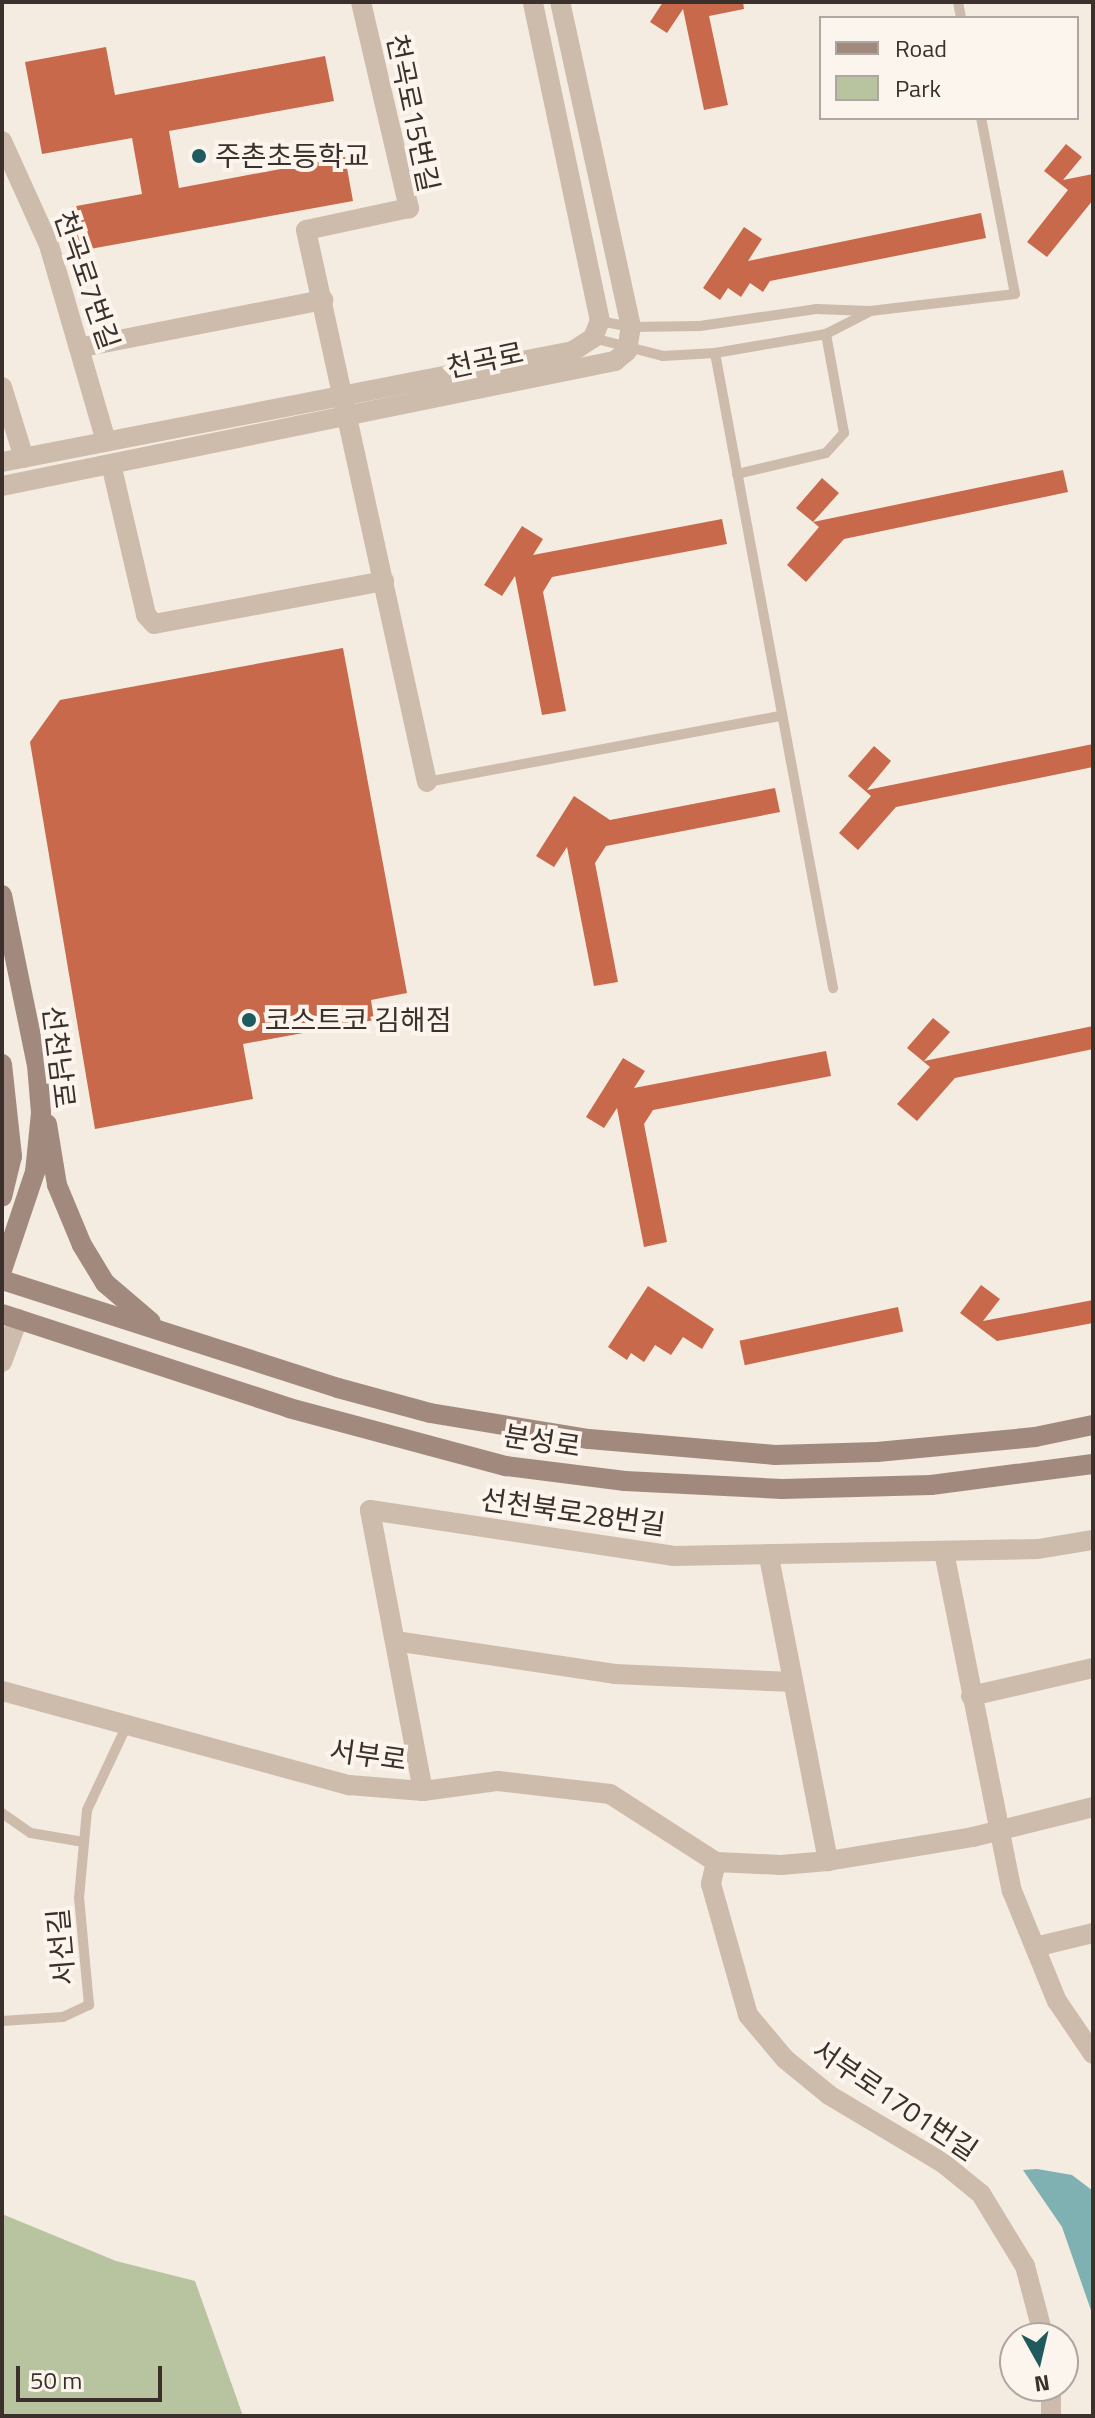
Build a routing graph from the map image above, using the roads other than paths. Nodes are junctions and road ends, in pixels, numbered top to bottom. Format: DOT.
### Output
graph roads {
  1 [pos="361,2"];
  2 [pos="533,2"];
  3 [pos="560,2"];
  4 [pos="981,120"];
  5 [pos="2,141"];
  6 [pos="323,300"];
  7 [pos="870,311"];
  8 [pos="631,327"];
  9 [pos="596,329"];
  10 [pos="826,334"];
  11 [pos="83,347"];
  12 [pos="627,351"];
  13 [pos="715,353"];
  14 [pos="2,387"];
  15 [pos="344,392"];
  16 [pos="349,416"];
  17 [pos="106,441"];
  18 [pos="24,458"];
  19 [pos="2,462"];
  20 [pos="111,464"];
  21 [pos="737,474"];
  22 [pos="2,486"];
  23 [pos="384,581"];
  24 [pos="781,716"];
  25 [pos="427,782"];
  26 [pos="2,895"];
  27 [pos="833,988"];
  28 [pos="2,1064"];
  29 [pos="37,1065"];
  30 [pos="9,1109"];
  31 [pos="2,1134"];
  32 [pos="2,1197"];
  33 [pos="2,1270"];
  34 [pos="2,1280"];
  35 [pos="10,1317"];
  36 [pos="160,1330"];
  37 [pos="2,1362"];
  38 [pos="1093,1425"];
  39 [pos="1093,1464"];
  40 [pos="1093,1540"];
  41 [pos="944,1552"];
  42 [pos="769,1557"];
  43 [pos="395,1641"];
  44 [pos="1093,1668"];
  45 [pos="793,1682"];
  46 [pos="2,1691"];
  47 [pos="971,1696"];
  48 [pos="128,1723"];
  49 [pos="423,1791"];
  50 [pos="1093,1807"];
  51 [pos="2,1813"];
  52 [pos="997,1831"];
  53 [pos="83,1842"];
  54 [pos="828,1861"];
  55 [pos="716,1862"];
  56 [pos="1093,1933"];
  57 [pos="1035,1947"];
  58 [pos="2,2021"];
  59 [pos="1093,2054"];
  60 [pos="1040,2322"];
  1 -- 6 [label="street, 천곡로15번길"];
  2 -- 9 [label="street"];
  3 -- 8 [label="street"];
  4 -- 7 [label="lane"];
  5 -- 11 [label="street, 천곡로7번길"];
  6 -- 11 [label="street"];
  6 -- 15 [label="street, 천곡로15번길"];
  7 -- 8 [label="lane"];
  7 -- 10 [label="lane"];
  8 -- 9 [label="lane"];
  8 -- 12 [label="street"];
  9 -- 12 [label="lane"];
  9 -- 15 [label="street, 천곡로"];
  10 -- 13 [label="lane"];
  10 -- 21 [label="lane"];
  11 -- 17 [label="street, 천곡로7번길"];
  12 -- 13 [label="lane"];
  12 -- 16 [label="street, 천곡로"];
  13 -- 21 [label="lane"];
  14 -- 18 [label="street"];
  15 -- 16 [label="street, 천곡로15번길"];
  15 -- 17 [label="street, 천곡로"];
  16 -- 20 [label="street, 천곡로"];
  16 -- 23 [label="street, 천곡로15번길"];
  17 -- 18 [label="street, 천곡로"];
  18 -- 19 [label="street, 천곡로"];
  20 -- 22 [label="street, 천곡로"];
  20 -- 23 [label="street"];
  21 -- 24 [label="lane"];
  23 -- 25 [label="street, 천곡로15번길"];
  24 -- 25 [label="lane"];
  24 -- 27 [label="lane"];
  26 -- 29 [label="main road, 선천남로"];
  28 -- 30 [label="main road, 선천남로"];
  29 -- 33 [label="main road, 선천남로"];
  29 -- 36 [label="main road"];
  30 -- 31 [label="main road"];
  30 -- 32 [label="main road, 선천남로"];
  34 -- 36 [label="main road, 분성로"];
  35 -- 37 [label="street"];
  35 -- 39 [label="main road, 분성로"];
  36 -- 38 [label="main road, 분성로"];
  40 -- 41 [label="street, 선천북로28번길"];
  41 -- 42 [label="street, 선천북로28번길"];
  41 -- 47 [label="street"];
  42 -- 43 [label="street, 선천북로28번길"];
  42 -- 45 [label="street"];
  43 -- 45 [label="street"];
  43 -- 49 [label="street"];
  44 -- 47 [label="street"];
  45 -- 54 [label="street"];
  46 -- 48 [label="street, 서부로"];
  47 -- 52 [label="street"];
  48 -- 49 [label="street, 서부로"];
  48 -- 53 [label="lane, 서선길"];
  49 -- 55 [label="street, 서부로"];
  50 -- 52 [label="street"];
  51 -- 53 [label="lane"];
  52 -- 54 [label="street"];
  52 -- 57 [label="street"];
  53 -- 58 [label="lane, 서선길"];
  54 -- 55 [label="street"];
  55 -- 60 [label="street, 서부로1701번길"];
  56 -- 57 [label="street"];
  57 -- 59 [label="street"];
}
